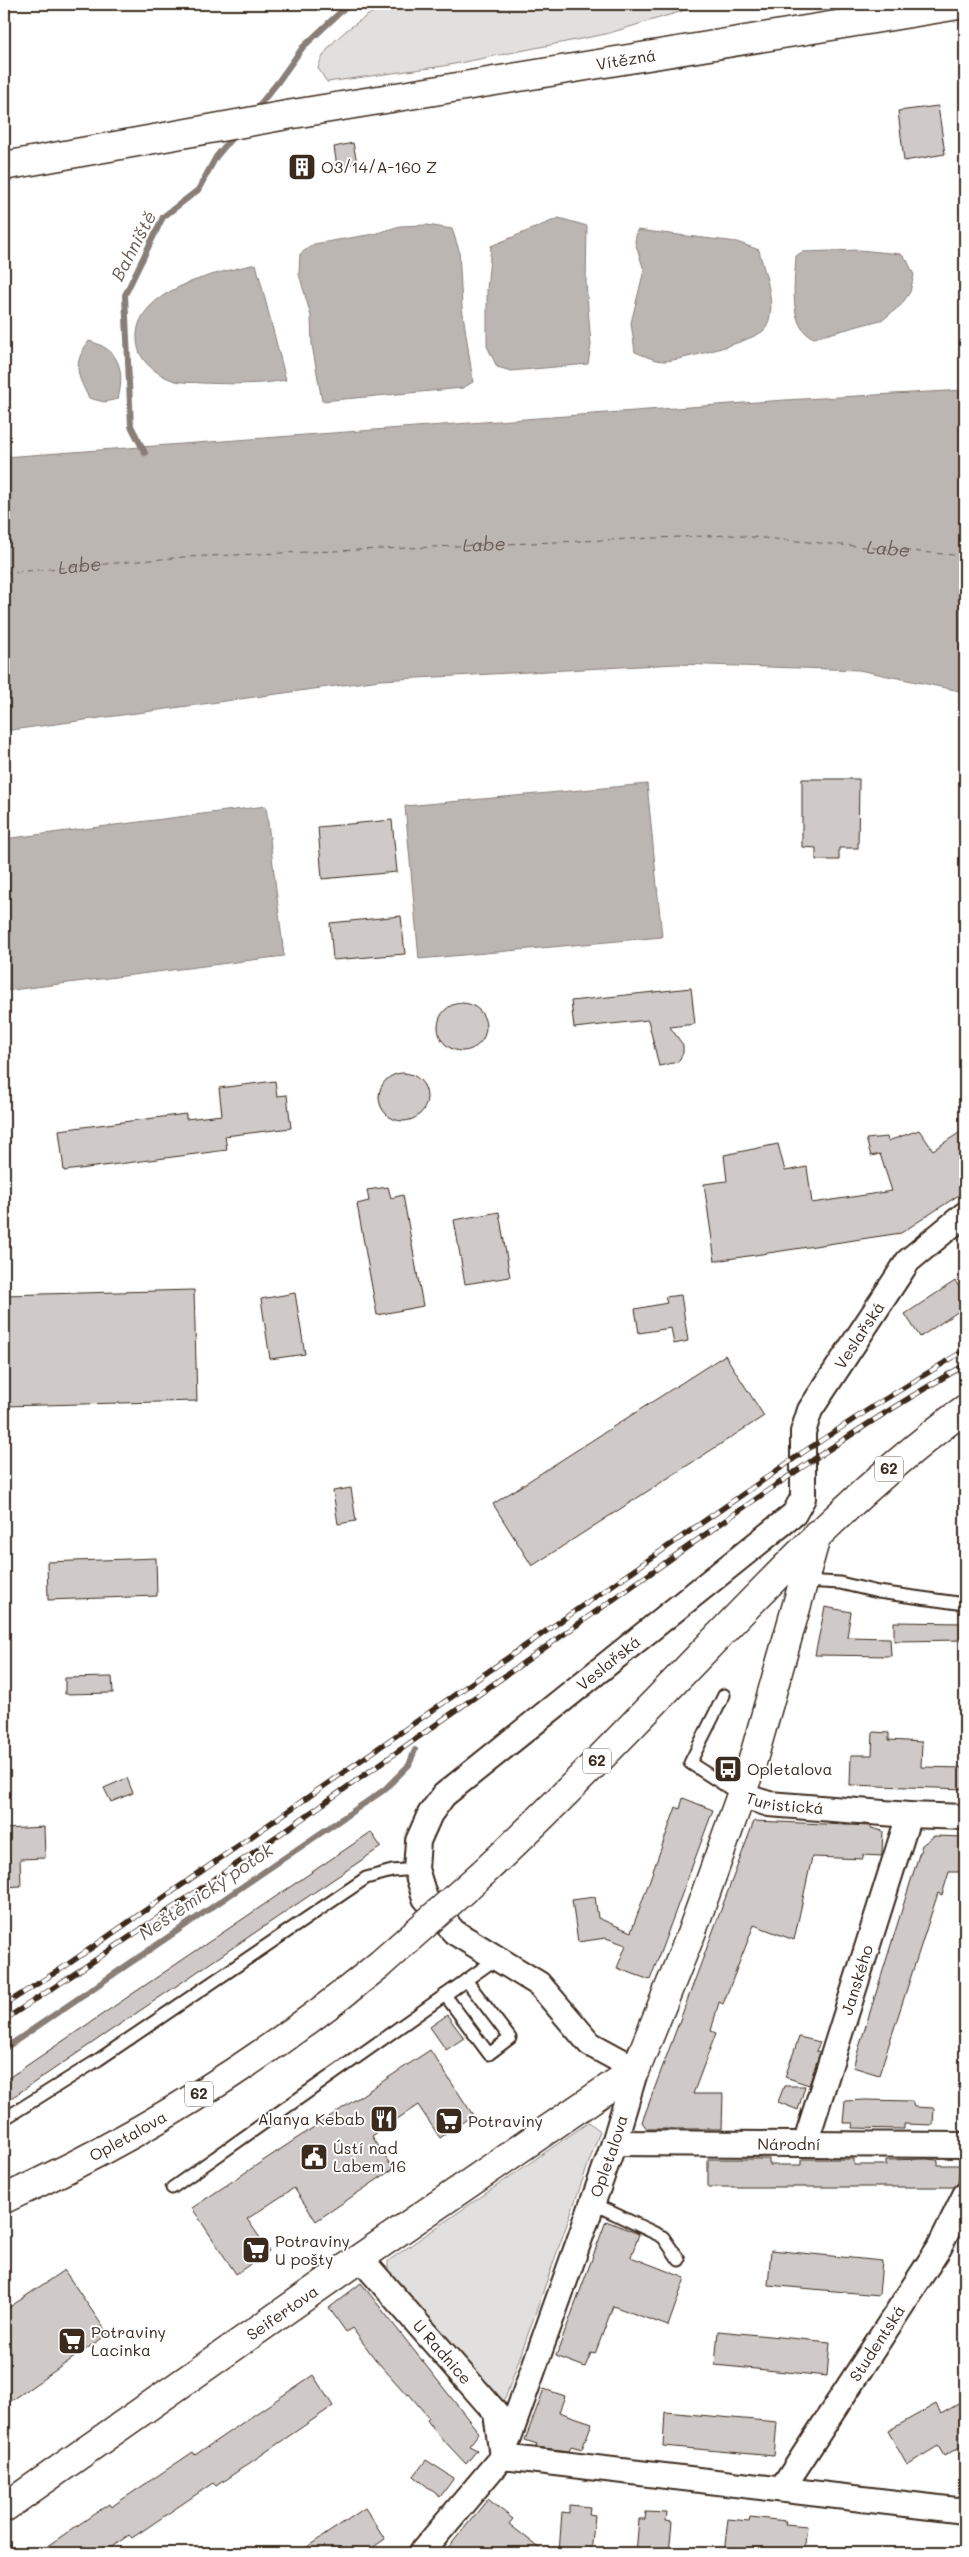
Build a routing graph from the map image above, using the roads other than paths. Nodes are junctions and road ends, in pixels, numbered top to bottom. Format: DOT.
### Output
graph roads {
  1 [pos="965,4"];
  2 [pos="4,166"];
  3 [pos="965,1214"];
  4 [pos="965,1410"];
  5 [pos="817,1534"];
  6 [pos="804,1581"];
  7 [pos="965,1604"];
  8 [pos="724,1695"];
  9 [pos="740,1795"];
  10 [pos="909,1815"];
  11 [pos="965,1817"];
  12 [pos="416,1869"];
  13 [pos="496,1960"];
  14 [pos="466,1980"];
  15 [pos="444,1994"];
  16 [pos="636,2069"];
  17 [pos="4,2119"];
  18 [pos="614,2143"];
  19 [pos="805,2144"];
  20 [pos="965,2145"];
  21 [pos="172,2188"];
  22 [pos="965,2195"];
  23 [pos="4,2199"];
  24 [pos="592,2203"];
  25 [pos="360,2258"];
  26 [pos="679,2260"];
  27 [pos="502,2457"];
  28 [pos="782,2489"];
  29 [pos="4,2508"];
  30 [pos="965,2512"];
  31 [pos="421,2553"];
  1 -- 2 [label="main road, Vítězná"];
  3 -- 12 [label="street, Veslařská"];
  4 -- 5 [label="main road, Opletalova / 62"];
  5 -- 6 [label="main road, Opletalova"];
  5 -- 23 [label="main road, Opletalova / 62, bridge"];
  6 -- 7 [label="lane"];
  6 -- 9 [label="main road, Opletalova"];
  8 -- 9 [label="lane, Turistická"];
  9 -- 10 [label="street, Turistická"];
  9 -- 16 [label="main road, Opletalova"];
  10 -- 11 [label="street, Turistická"];
  10 -- 19 [label="street, Janského"];
  12 -- 13 [label="street, Veslařská"];
  12 -- 17 [label="lane"];
  13 -- 14 [label="lane"];
  13 -- 16 [label="street, Veslařská"];
  14 -- 15 [label="lane"];
  14 -- 15 [label="lane"];
  15 -- 21 [label="lane"];
  16 -- 18 [label="street, Opletalova"];
  16 -- 25 [label="main road, Seifertova"];
  18 -- 19 [label="street, Národní"];
  18 -- 24 [label="street, Opletalova"];
  19 -- 20 [label="street, Národní"];
  22 -- 28 [label="street, Studentská"];
  24 -- 26 [label="lane"];
  24 -- 27 [label="street, Opletalova"];
  25 -- 27 [label="street, U Radnice"];
  25 -- 29 [label="main road, Seifertova"];
  27 -- 28 [label="street"];
  27 -- 31 [label="street, Opletalova"];
  28 -- 30 [label="street"];
}
